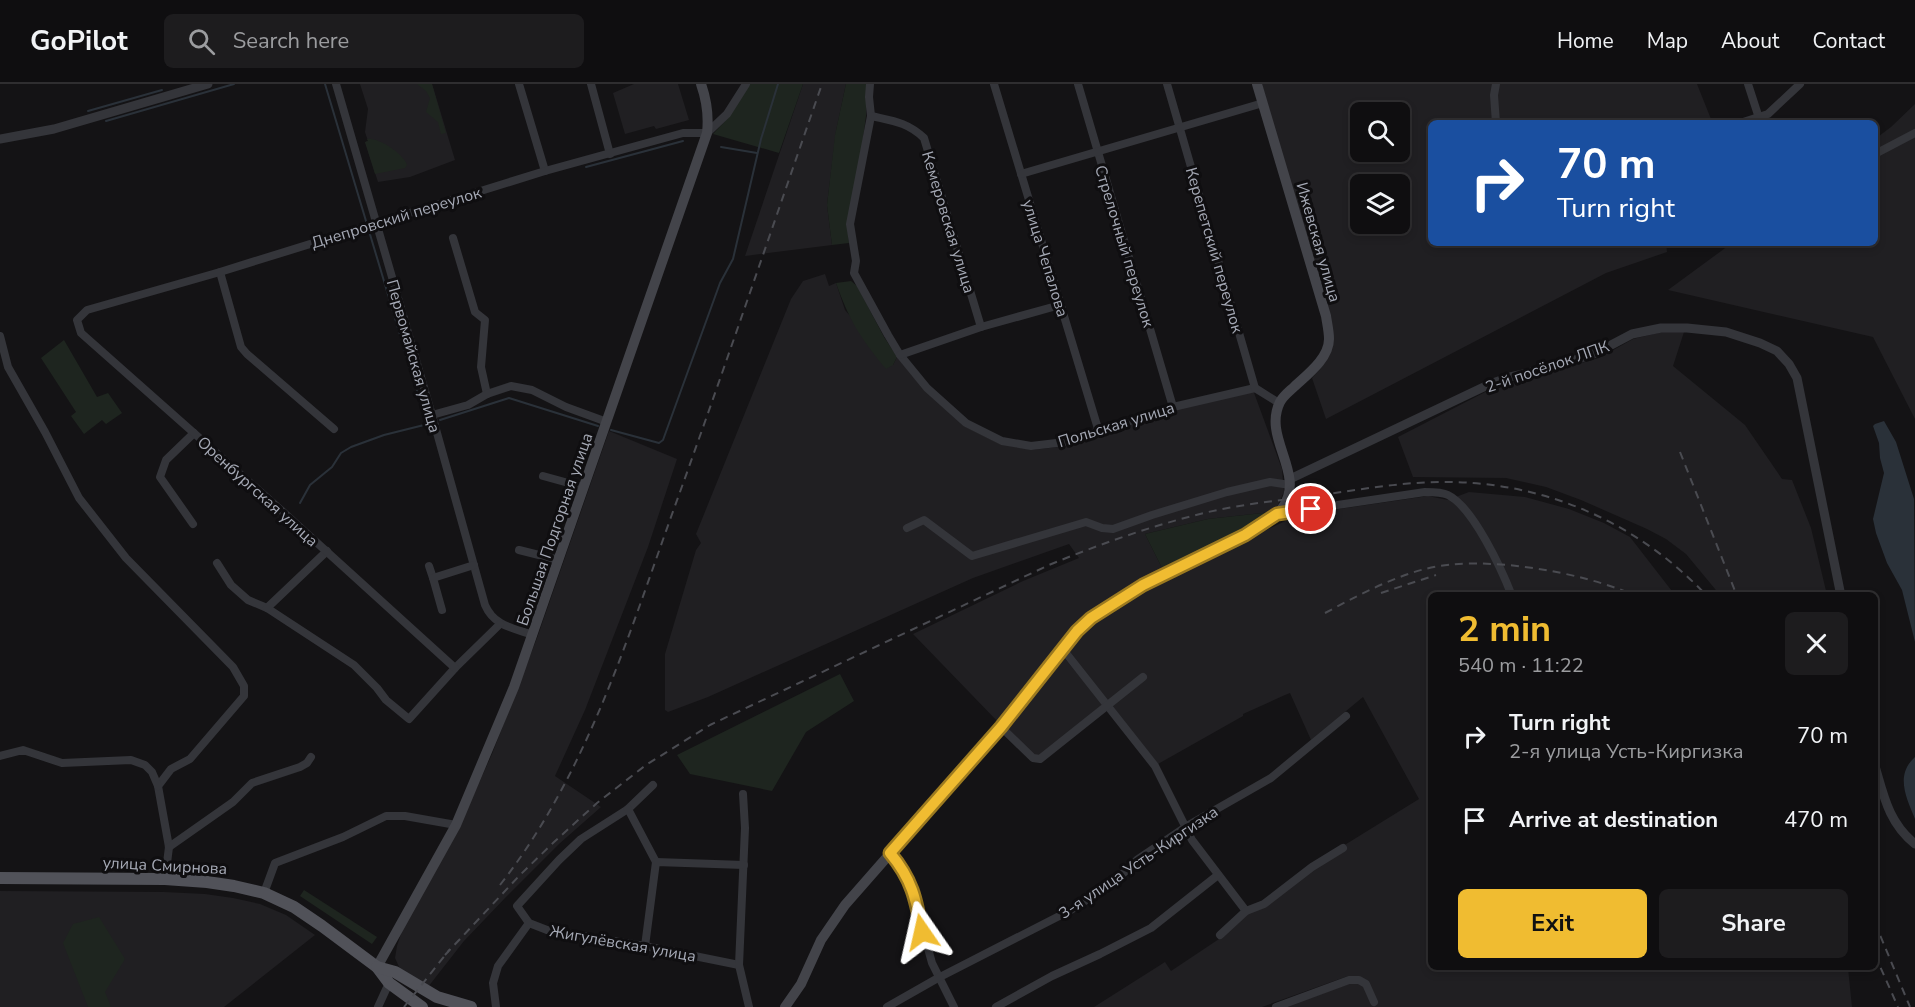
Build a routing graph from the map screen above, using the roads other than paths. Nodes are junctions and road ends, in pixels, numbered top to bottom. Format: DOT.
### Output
graph roads {
  1 [pos="208,84"];
  2 [pos="336,84"];
  3 [pos="519,84"];
  4 [pos="591,84"];
  5 [pos="702,84"];
  6 [pos="746,84"];
  7 [pos="870,84"];
  8 [pos="994,84"];
  9 [pos="1078,84"];
  10 [pos="1167,84"];
  11 [pos="1257,84"];
  12 [pos="1496,84"];
  13 [pos="1748,84"];
  14 [pos="1800,84"];
  15 [pos="1263,103"];
  16 [pos="871,117"];
  17 [pos="1759,118"];
  18 [pos="1497,120"];
  19 [pos="1751,120"];
  20 [pos="1179,127"];
  21 [pos="707,133"];
  22 [pos="1915,133"];
  23 [pos="0,139"];
  24 [pos="1096,150"];
  25 [pos="1878,152"];
  26 [pos="610,154"];
  27 [pos="545,171"];
  28 [pos="1021,174"];
  29 [pos="375,223"];
  30 [pos="453,238"];
  31 [pos="220,272"];
  32 [pos="1060,305"];
  33 [pos="87,310"];
  34 [pos="981,327"];
  35 [pos="0,336"];
  36 [pos="900,355"];
  37 [pos="1255,388"];
  38 [pos="487,394"];
  39 [pos="1282,399"];
  40 [pos="1173,407"];
  41 [pos="432,415"];
  42 [pos="607,422"];
  43 [pos="334,429"];
  44 [pos="1099,432"];
  45 [pos="194,433"];
  46 [pos="543,476"];
  47 [pos="1290,482"];
  48 [pos="583,487"];
  49 [pos="1277,514"];
  50 [pos="193,524"];
  51 [pos="907,528"];
  52 [pos="519,549"];
  53 [pos="327,551"];
  54 [pos="559,560"];
  55 [pos="217,563"];
  56 [pos="474,565"];
  57 [pos="429,566"];
  58 [pos="433,578"];
  59 [pos="1510,592"];
  60 [pos="1840,592"];
  61 [pos="267,608"];
  62 [pos="442,610"];
  63 [pos="500,624"];
  64 [pos="533,635"];
  65 [pos="1062,648"];
  66 [pos="455,668"];
  67 [pos="1143,677"];
  68 [pos="1107,704"];
  69 [pos="1346,716"];
  70 [pos="1001,727"];
  71 [pos="0,756"];
  72 [pos="310,757"];
  73 [pos="1878,776"];
  74 [pos="653,785"];
  75 [pos="158,786"];
  76 [pos="743,794"];
  77 [pos="628,809"];
  78 [pos="456,825"];
  79 [pos="1187,826"];
  80 [pos="1915,844"];
  81 [pos="168,847"];
  82 [pos="1344,848"];
  83 [pos="890,853"];
  84 [pos="656,862"];
  85 [pos="744,865"];
  86 [pos="1218,875"];
  87 [pos="0,878"];
  88 [pos="165,879"];
  89 [pos="264,893"];
  90 [pos="1246,910"];
  91 [pos="529,923"];
  92 [pos="1220,935"];
  93 [pos="645,946"];
  94 [pos="739,965"];
  95 [pos="377,967"];
  96 [pos="938,978"];
  97 [pos="389,983"];
  98 [pos="1374,1002"];
  99 [pos="378,1007"];
  100 [pos="422,1007"];
  101 [pos="471,1007"];
  102 [pos="496,1007"];
  103 [pos="749,1007"];
  104 [pos="785,1007"];
  105 [pos="887,1007"];
  106 [pos="954,1007"];
  107 [pos="996,1007"];
  108 [pos="1276,1007"];
  1 -- 23 [label="street"];
  2 -- 29 [label="street, Первомайская улица"];
  3 -- 27 [label="street"];
  4 -- 26 [label="street"];
  5 -- 21 [label="main road, Большая Подгорная улица"];
  6 -- 21 [label="street"];
  7 -- 16 [label="street, Польская улица"];
  8 -- 28 [label="street, улица Чепалова"];
  9 -- 24 [label="street, Стрелочный переулок"];
  10 -- 20 [label="street, Керепетский переулок"];
  11 -- 15 [label="main road, Ижевская улица"];
  12 -- 18 [label="street"];
  13 -- 17 [label="street"];
  14 -- 17 [label="street"];
  15 -- 20 [label="street"];
  15 -- 39 [label="main road, Ижевская улица"];
  16 -- 34 [label="street, Кемеровская улица"];
  16 -- 36 [label="street, Польская улица"];
  17 -- 19 [label="street"];
  20 -- 24 [label="street"];
  20 -- 37 [label="street, Керепетский переулок"];
  21 -- 26 [label="street, Днепровский переулок"];
  21 -- 42 [label="main road, Большая Подгорная улица"];
  22 -- 25 [label="street"];
  24 -- 28 [label="street"];
  24 -- 40 [label="street, Стрелочный переулок"];
  26 -- 27 [label="street, Днепровский переулок"];
  27 -- 29 [label="street, Днепровский переулок"];
  28 -- 32 [label="street, улица Чепалова"];
  29 -- 31 [label="street, Днепровский переулок"];
  29 -- 41 [label="street, Первомайская улица"];
  30 -- 38 [label="street"];
  31 -- 33 [label="street, Днепровский переулок"];
  31 -- 43 [label="street"];
  32 -- 34 [label="street"];
  32 -- 44 [label="street, улица Чепалова"];
  33 -- 45 [label="street, Оренбургская улица"];
  34 -- 36 [label="street"];
  35 -- 75 [label="street"];
  36 -- 44 [label="street, Польская улица"];
  37 -- 39 [label="street"];
  37 -- 40 [label="street, Польская улица"];
  38 -- 41 [label="street"];
  38 -- 42 [label="street"];
  39 -- 47 [label="main road"];
  40 -- 44 [label="street, Польская улица"];
  41 -- 56 [label="street, Первомайская улица"];
  42 -- 48 [label="main road, Большая Подгорная улица"];
  45 -- 50 [label="street"];
  45 -- 53 [label="street, Оренбургская улица"];
  46 -- 48 [label="street"];
  47 -- 49 [label="main road"];
  47 -- 51 [label="street"];
  47 -- 60 [label="street, 2-й посёлок ЛПК"];
  48 -- 54 [label="main road, Большая Подгорная улица"];
  49 -- 59 [label="street"];
  49 -- 65 [label="main road"];
  52 -- 54 [label="street"];
  53 -- 61 [label="street"];
  53 -- 66 [label="street, Оренбургская улица"];
  54 -- 64 [label="main road, Большая Подгорная улица"];
  55 -- 61 [label="street"];
  56 -- 58 [label="street"];
  56 -- 63 [label="street, Первомайская улица"];
  57 -- 58 [label="street"];
  58 -- 62 [label="street"];
  61 -- 66 [label="street"];
  63 -- 64 [label="street"];
  63 -- 66 [label="street"];
  64 -- 78 [label="main road, Большая Подгорная улица"];
  65 -- 68 [label="street"];
  65 -- 70 [label="main road"];
  67 -- 68 [label="street"];
  68 -- 70 [label="street"];
  68 -- 79 [label="street"];
  69 -- 79 [label="street, 3-я улица Усть-Киргизка"];
  70 -- 83 [label="main road"];
  71 -- 75 [label="street"];
  72 -- 81 [label="street"];
  73 -- 80 [label="street"];
  74 -- 77 [label="street"];
  75 -- 81 [label="street"];
  76 -- 85 [label="street"];
  77 -- 84 [label="street"];
  77 -- 91 [label="street, Жигулёвская улица"];
  78 -- 89 [label="street"];
  78 -- 95 [label="main road, Большая Подгорная улица"];
  79 -- 86 [label="street"];
  79 -- 96 [label="street, 3-я улица Усть-Киргизка"];
  81 -- 88 [label="street"];
  82 -- 90 [label="street"];
  83 -- 96 [label="street"];
  83 -- 104 [label="main road"];
  84 -- 85 [label="street"];
  84 -- 93 [label="street"];
  85 -- 94 [label="street"];
  86 -- 90 [label="street"];
  86 -- 107 [label="street"];
  87 -- 88 [label="main road, улица Смирнова"];
  88 -- 89 [label="main road, улица Смирнова"];
  89 -- 95 [label="main road, улица Смирнова"];
  90 -- 92 [label="street"];
  91 -- 93 [label="street, Жигулёвская улица"];
  91 -- 102 [label="street"];
  93 -- 94 [label="street, Жигулёвская улица"];
  94 -- 103 [label="street"];
  95 -- 97 [label="main road"];
  95 -- 101 [label="main road"];
  96 -- 105 [label="street, 3-я улица Усть-Киргизка"];
  96 -- 106 [label="street"];
  97 -- 99 [label="street"];
  97 -- 100 [label="main road"];
  98 -- 108 [label="street"];
}
